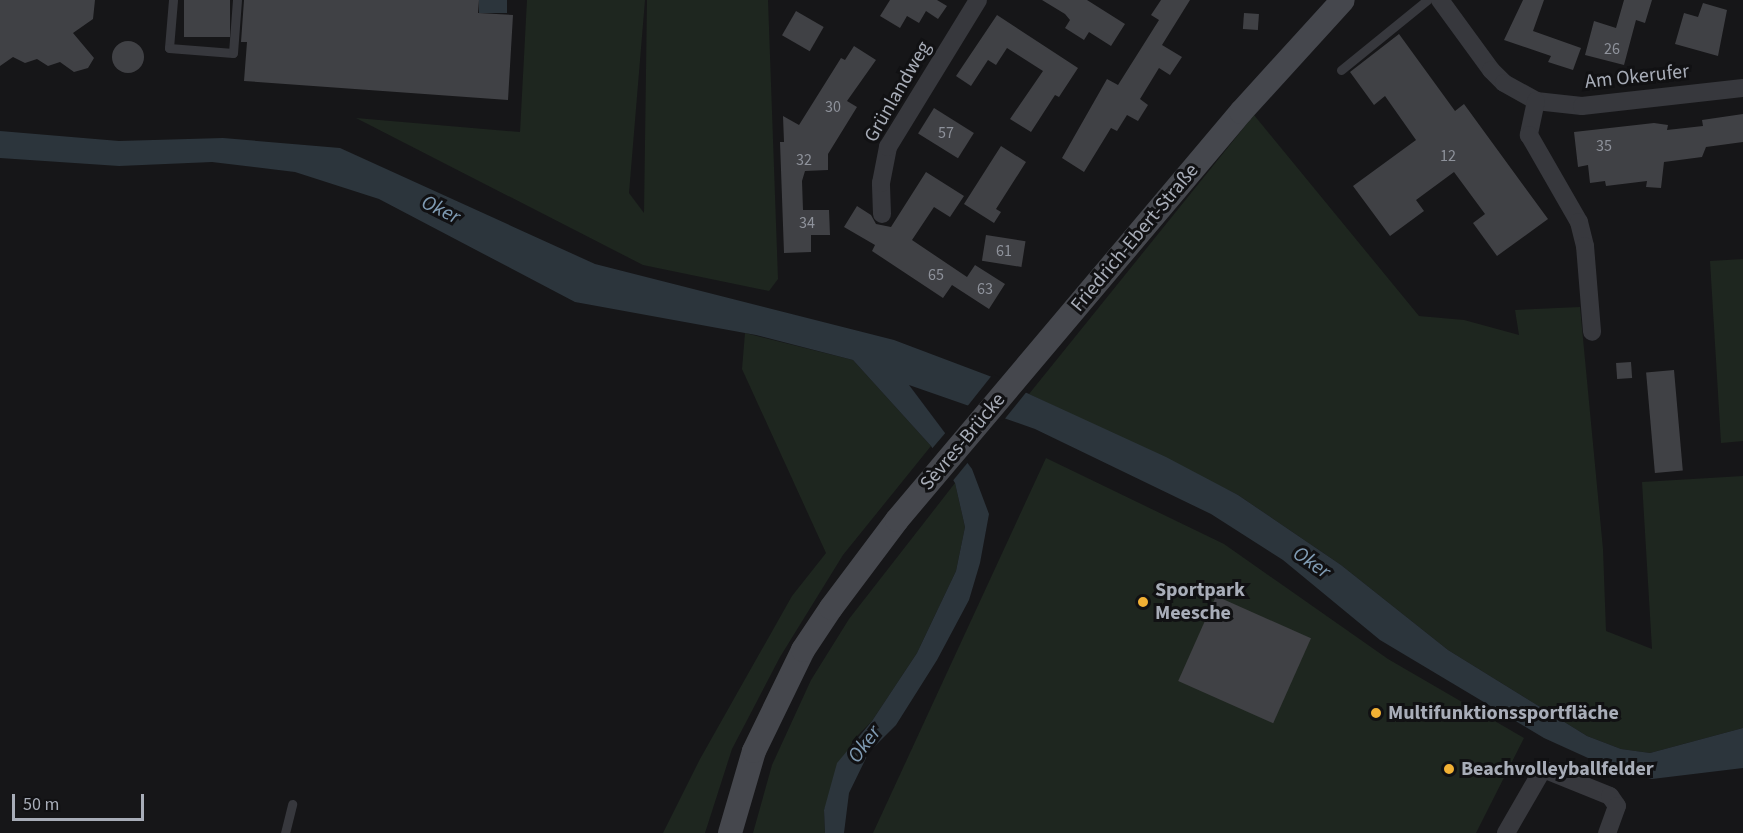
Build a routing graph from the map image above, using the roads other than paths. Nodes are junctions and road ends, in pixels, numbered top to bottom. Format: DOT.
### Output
graph roads {
  1 [pos="173,0"];
  2 [pos="237,0"];
  3 [pos="978,0"];
  4 [pos="1343,0"];
  5 [pos="1427,0"];
  6 [pos="1440,0"];
  7 [pos="1341,70"];
  8 [pos="1743,88"];
  9 [pos="1536,101"];
  10 [pos="882,214"];
  11 [pos="1592,332"];
  12 [pos="1029,364"];
  13 [pos="292,804"];
  14 [pos="285,833"];
  15 [pos="730,833"];
  16 [pos="1506,833"];
  17 [pos="1607,833"];
  1 -- 2 [label="lane"];
  3 -- 10 [label="street, Grünlandweg"];
  4 -- 12 [label="main road, Friedrich-Ebert-Straße"];
  5 -- 7 [label="lane"];
  6 -- 9 [label="street, Am Okerufer"];
  8 -- 9 [label="street, Am Okerufer"];
  9 -- 11 [label="street"];
  12 -- 15 [label="main road, Sèvres-Brücke"];
  13 -- 14 [label="lane"];
  16 -- 17 [label="street"];
}
